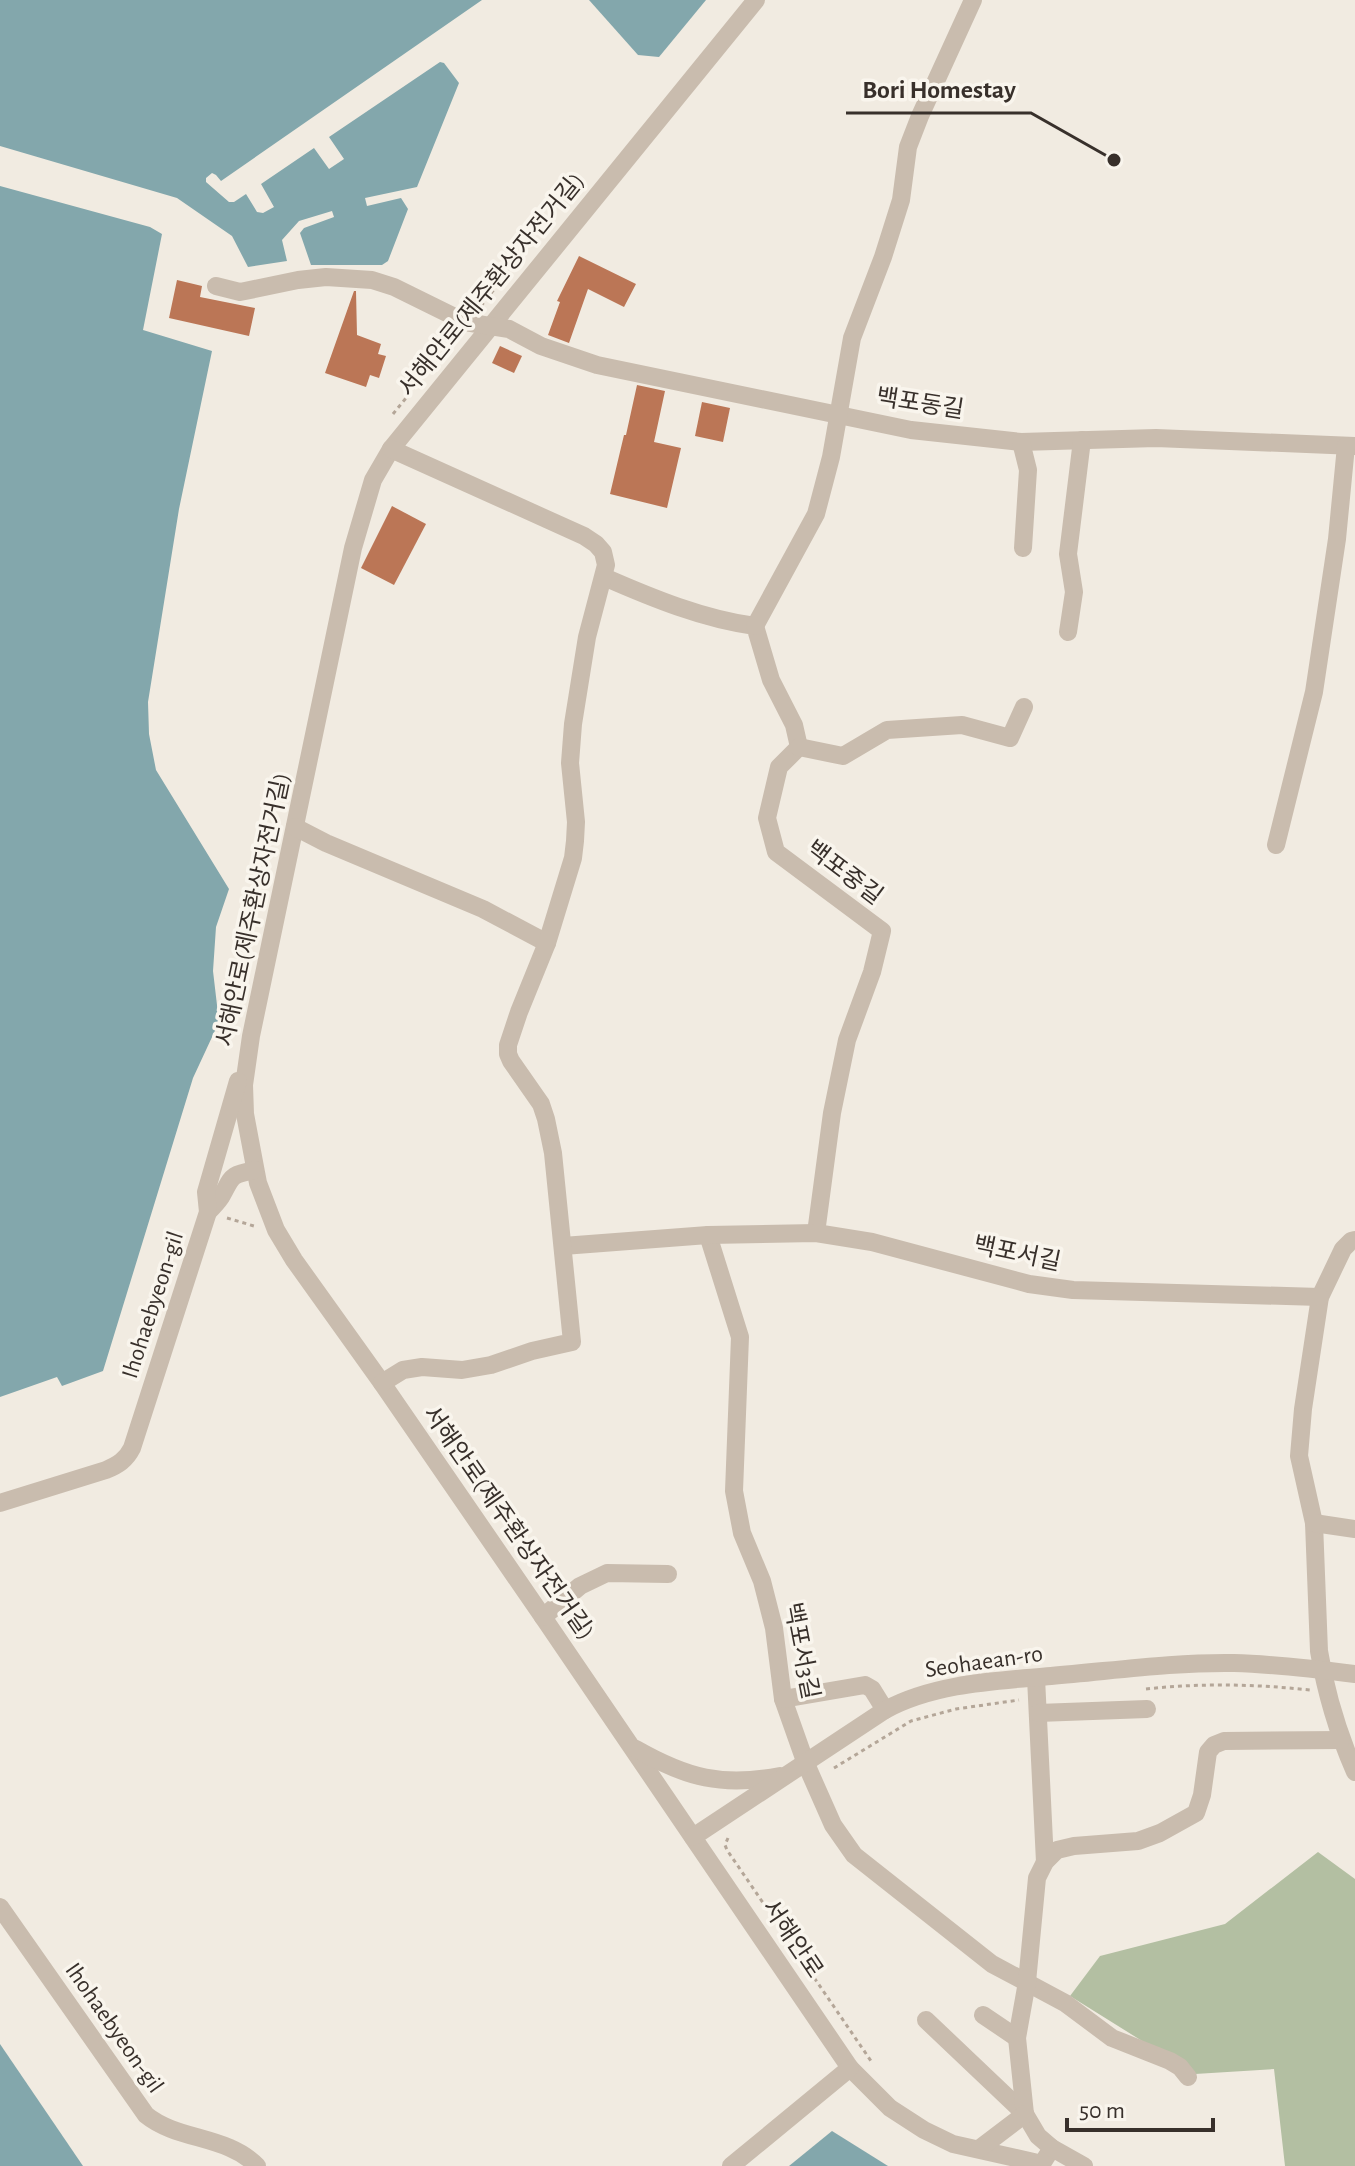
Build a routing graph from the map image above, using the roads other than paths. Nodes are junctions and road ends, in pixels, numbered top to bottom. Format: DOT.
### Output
graph roads {
  1 [pos="756,0"];
  2 [pos="973,0"];
  3 [pos="216,286"];
  4 [pos="489,326"];
  5 [pos="837,414"];
  6 [pos="1082,440"];
  7 [pos="1021,442"];
  8 [pos="1350,446"];
  9 [pos="391,449"];
  10 [pos="1023,548"];
  11 [pos="604,577"];
  12 [pos="755,626"];
  13 [pos="1068,632"];
  14 [pos="1024,707"];
  15 [pos="799,747"];
  16 [pos="295,827"];
  17 [pos="1276,845"];
  18 [pos="547,943"];
  19 [pos="251,1036"];
  20 [pos="255,1170"];
  21 [pos="208,1212"];
  22 [pos="816,1233"];
  23 [pos="708,1235"];
  24 [pos="1355,1240"];
  25 [pos="563,1246"];
  26 [pos="1320,1297"];
  27 [pos="382,1383"];
  28 [pos="0,1503"];
  29 [pos="1314,1523"];
  30 [pos="1355,1529"];
  31 [pos="668,1574"];
  32 [pos="543,1617"];
  33 [pos="1322,1670"];
  34 [pos="1355,1674"];
  35 [pos="1036,1678"];
  36 [pos="783,1699"];
  37 [pos="1147,1709"];
  38 [pos="885,1710"];
  39 [pos="1038,1713"];
  40 [pos="1341,1740"];
  41 [pos="632,1747"];
  42 [pos="798,1769"];
  43 [pos="1355,1772"];
  44 [pos="693,1837"];
  45 [pos="1045,1862"];
  46 [pos="0,1907"];
  47 [pos="1027,1982"];
  48 [pos="983,2015"];
  49 [pos="926,2020"];
  50 [pos="1017,2038"];
  51 [pos="850,2068"];
  52 [pos="1188,2077"];
  53 [pos="1025,2114"];
  54 [pos="1052,2148"];
  55 [pos="979,2149"];
  56 [pos="257,2166"];
  57 [pos="731,2166"];
  58 [pos="1084,2166"];
  1 -- 4 [label="street, 서해안로(제주환상자전거길)"];
  2 -- 5 [label="street"];
  3 -- 4 [label="street, 백포동길"];
  4 -- 5 [label="street, 백포동길"];
  4 -- 9 [label="street, 서해안로(제주환상자전거길)"];
  5 -- 7 [label="street, 백포동길"];
  5 -- 12 [label="street"];
  6 -- 7 [label="street, 백포동길"];
  6 -- 8 [label="street, 백포동길"];
  6 -- 13 [label="street"];
  7 -- 10 [label="street"];
  8 -- 17 [label="street"];
  9 -- 11 [label="street"];
  9 -- 16 [label="street, 서해안로(제주환상자전거길)"];
  11 -- 12 [label="street"];
  11 -- 18 [label="street"];
  12 -- 15 [label="street"];
  14 -- 15 [label="street"];
  15 -- 22 [label="street, 백포중길"];
  16 -- 18 [label="street"];
  16 -- 19 [label="street, 서해안로(제주환상자전거길)"];
  18 -- 25 [label="street"];
  19 -- 20 [label="street, 서해안로(제주환상자전거길)"];
  19 -- 21 [label="street, Ihohaebyeon-gil"];
  20 -- 21 [label="street"];
  20 -- 27 [label="street, 서해안로(제주환상자전거길)"];
  21 -- 28 [label="street, Ihohaebyeon-gil"];
  22 -- 23 [label="street, 백포서길"];
  22 -- 26 [label="street, 백포서길"];
  23 -- 25 [label="street, 백포서길"];
  23 -- 36 [label="street, 백포서3길"];
  24 -- 26 [label="street"];
  25 -- 27 [label="street"];
  26 -- 29 [label="street"];
  27 -- 32 [label="street, 서해안로(제주환상자전거길)"];
  29 -- 30 [label="street"];
  29 -- 33 [label="street"];
  31 -- 32 [label="street"];
  32 -- 41 [label="street, 서해안로(제주환상자전거길)"];
  33 -- 34 [label="street, Seohaean-ro"];
  33 -- 35 [label="street, Seohaean-ro"];
  33 -- 40 [label="street"];
  35 -- 38 [label="street, Seohaean-ro"];
  35 -- 39 [label="street"];
  36 -- 38 [label="street"];
  36 -- 42 [label="street, 백포서3길"];
  37 -- 39 [label="street"];
  38 -- 42 [label="street, Seohaean-ro"];
  39 -- 45 [label="street"];
  40 -- 43 [label="street"];
  40 -- 45 [label="street"];
  41 -- 42 [label="street"];
  41 -- 44 [label="street, 서해안로(제주환상자전거길)"];
  42 -- 44 [label="street, Seohaean-ro"];
  42 -- 47 [label="street, 백포서3길"];
  44 -- 51 [label="street, 서해안로"];
  45 -- 47 [label="street"];
  46 -- 56 [label="street, Ihohaebyeon-gil"];
  47 -- 50 [label="street"];
  47 -- 52 [label="street, 백포서3길"];
  48 -- 50 [label="street"];
  49 -- 53 [label="street"];
  50 -- 53 [label="street"];
  51 -- 55 [label="street, 서해안로"];
  51 -- 57 [label="street"];
  53 -- 54 [label="street"];
  53 -- 55 [label="street"];
  54 -- 55 [label="street, 서해안로"];
  54 -- 58 [label="street"];
}
